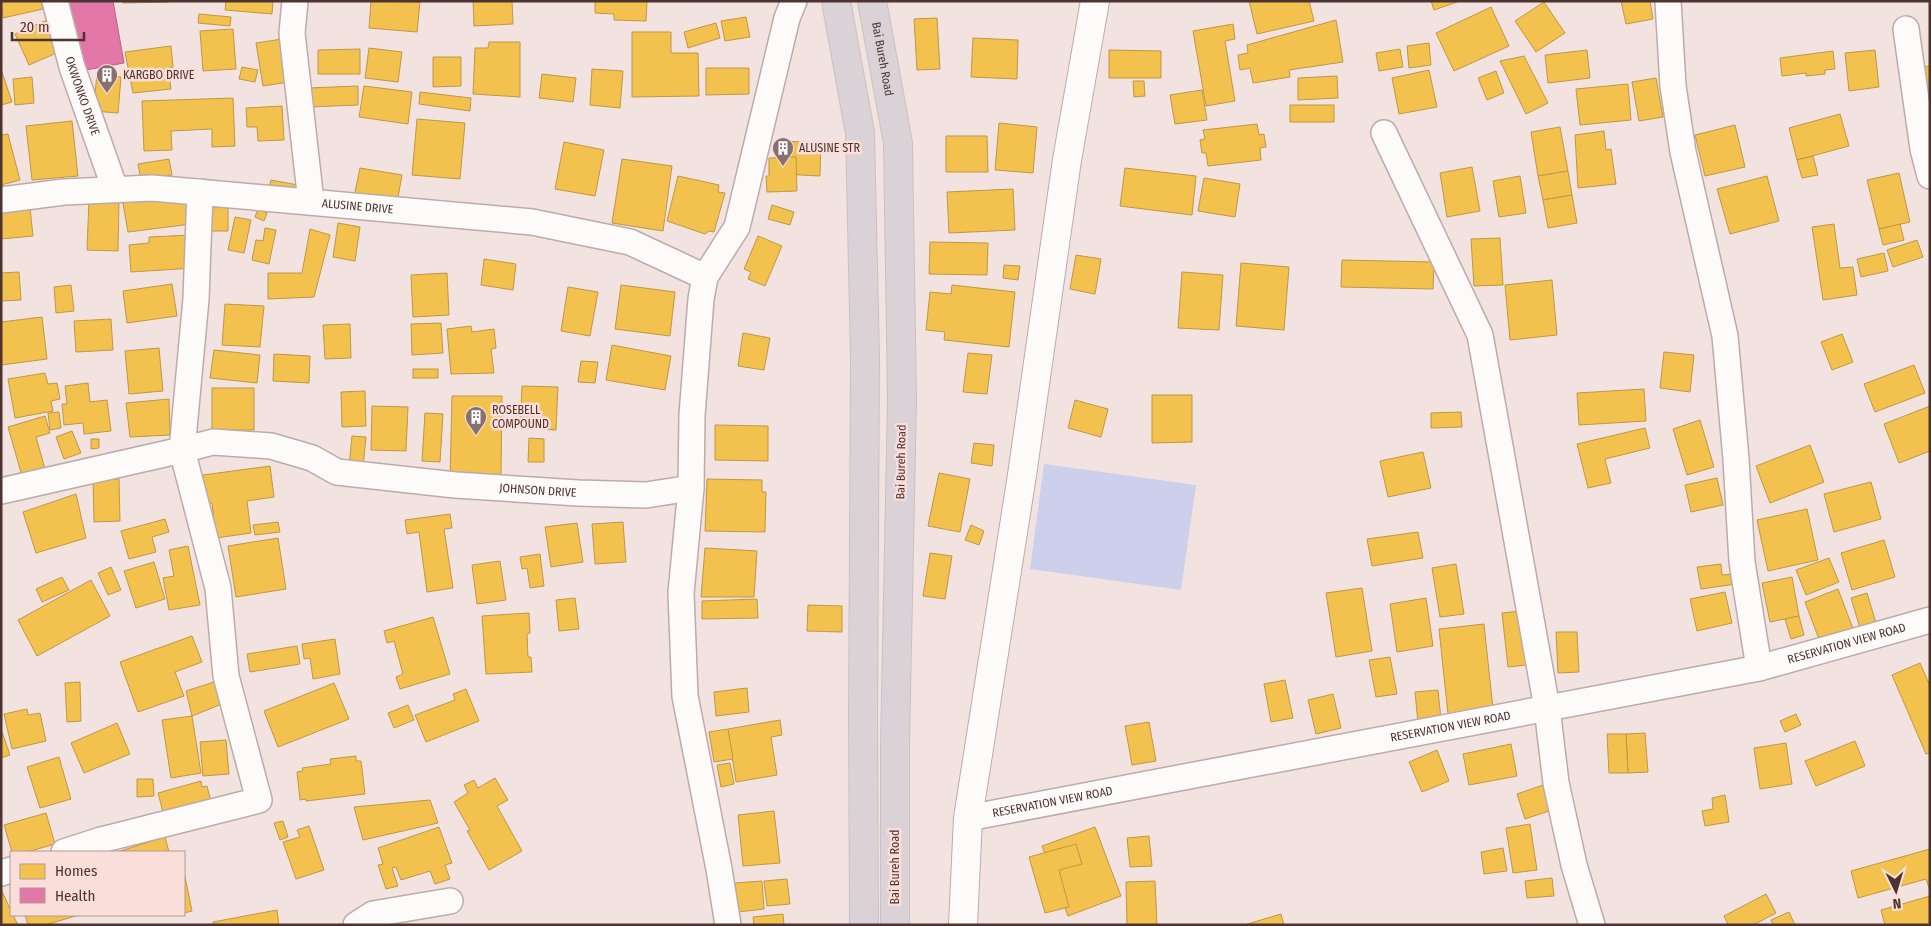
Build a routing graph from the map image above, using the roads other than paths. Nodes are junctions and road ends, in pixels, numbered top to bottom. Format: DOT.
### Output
graph roads {
  1 [pos="55,1"];
  2 [pos="295,1"];
  3 [pos="794,1"];
  4 [pos="836,1"];
  5 [pos="872,1"];
  6 [pos="1095,1"];
  7 [pos="1668,1"];
  8 [pos="1906,29"];
  9 [pos="1384,133"];
  10 [pos="1930,176"];
  11 [pos="115,189"];
  12 [pos="200,192"];
  13 [pos="1,200"];
  14 [pos="311,202"];
  15 [pos="705,277"];
  16 [pos="182,450"];
  17 [pos="690,488"];
  18 [pos="1,491"];
  19 [pos="1930,620"];
  20 [pos="1759,668"];
  21 [pos="1547,708"];
  22 [pos="968,818"];
  23 [pos="67,851"];
  24 [pos="450,901"];
  25 [pos="356,925"];
  26 [pos="728,925"];
  27 [pos="864,925"];
  28 [pos="895,925"];
  29 [pos="963,925"];
  30 [pos="1592,925"];
  1 -- 11 [label="street, OKWONKO DRIVE"];
  2 -- 14 [label="street"];
  3 -- 15 [label="street"];
  4 -- 27 [label="highway"];
  5 -- 28 [label="highway, Bai Bureh Road"];
  6 -- 22 [label="street"];
  7 -- 20 [label="street"];
  8 -- 10 [label="street"];
  9 -- 21 [label="street"];
  11 -- 12 [label="street, ALUSINE DRIVE"];
  11 -- 13 [label="street, ALUSINE DRIVE"];
  12 -- 14 [label="street, ALUSINE DRIVE"];
  12 -- 16 [label="street"];
  14 -- 15 [label="street, ALUSINE DRIVE"];
  15 -- 17 [label="street"];
  16 -- 17 [label="street, JOHNSON DRIVE"];
  16 -- 18 [label="street, JOHNSON DRIVE"];
  16 -- 23 [label="street"];
  17 -- 26 [label="street"];
  19 -- 20 [label="street, RESERVATION VIEW ROAD"];
  20 -- 21 [label="street, RESERVATION VIEW ROAD"];
  21 -- 22 [label="street, RESERVATION VIEW ROAD"];
  21 -- 30 [label="street"];
  22 -- 29 [label="street"];
  24 -- 25 [label="street"];
}
